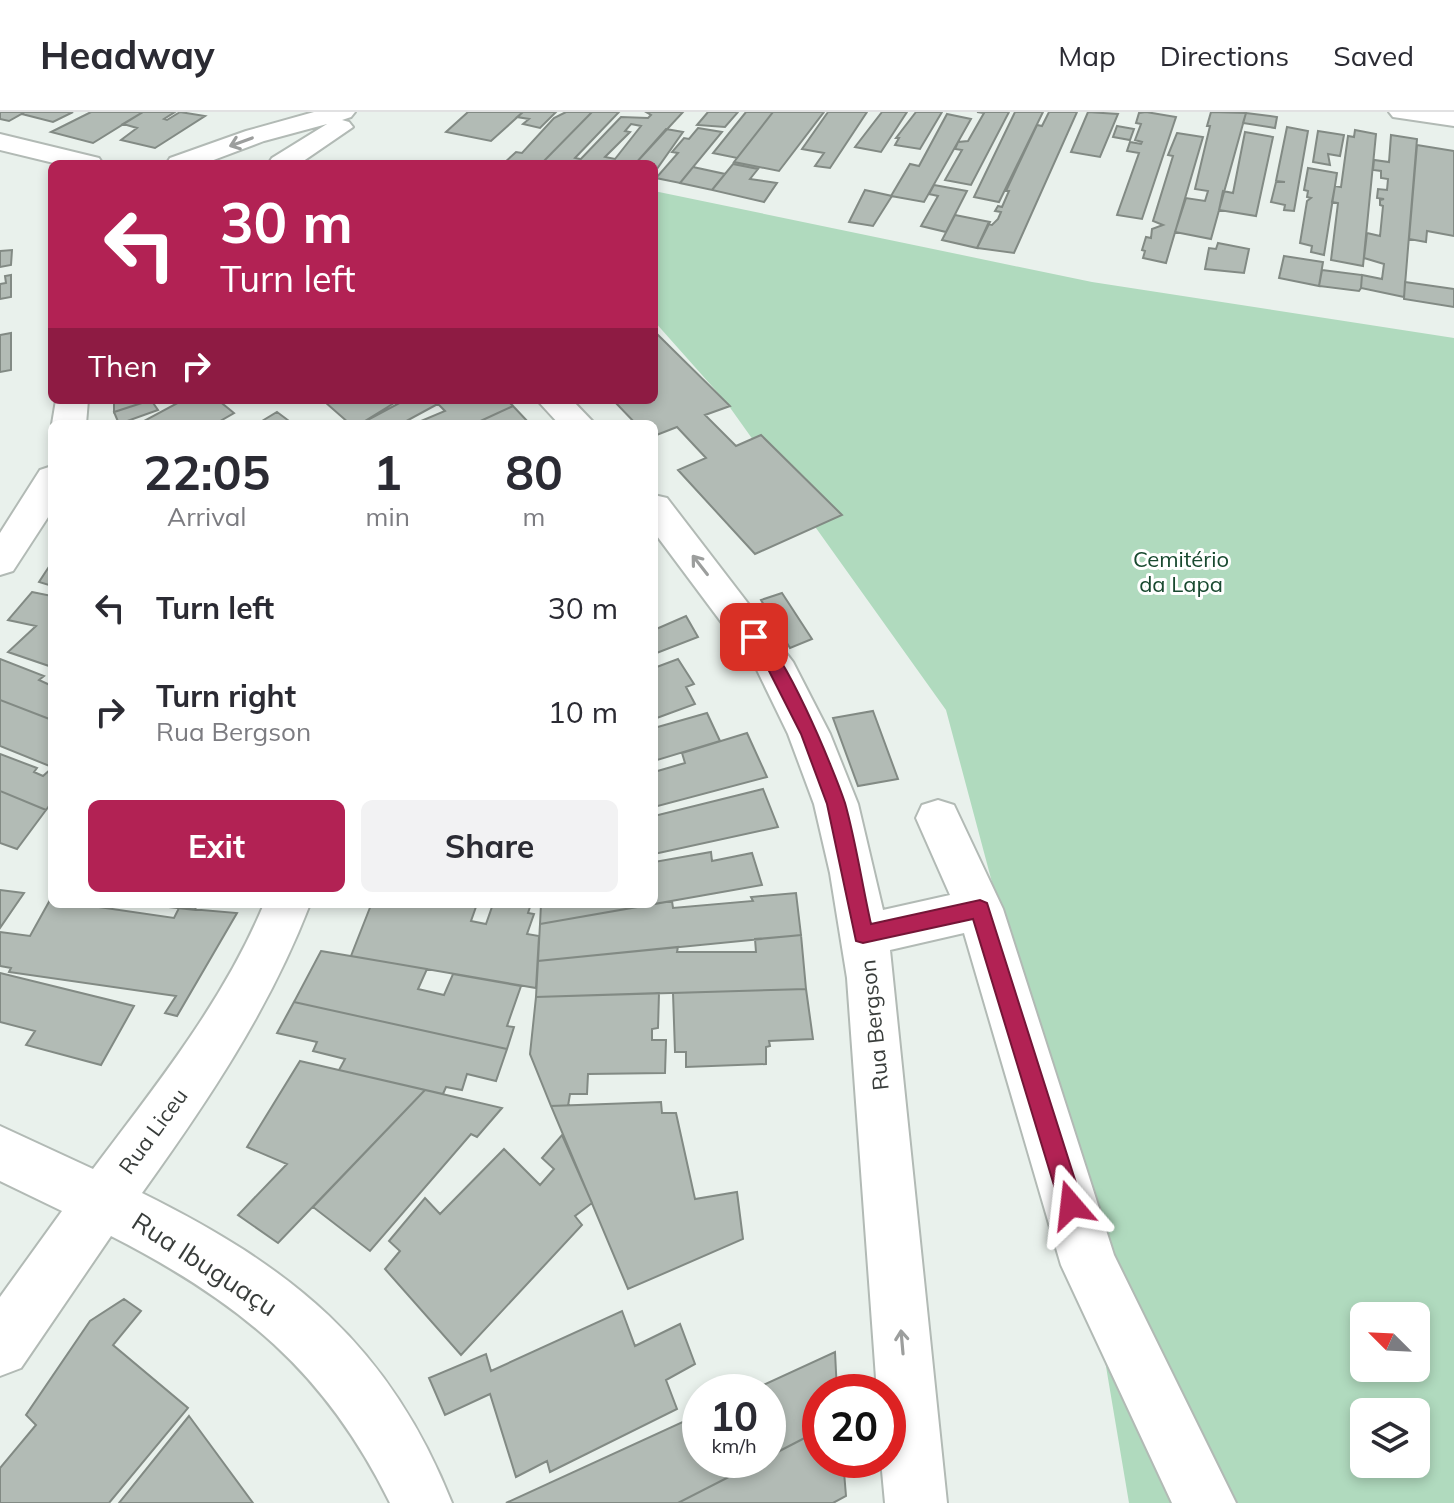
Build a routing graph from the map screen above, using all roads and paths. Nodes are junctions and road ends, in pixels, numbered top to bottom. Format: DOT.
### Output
graph roads {
  1 [pos="342,112"];
  2 [pos="365,112"];
  3 [pos="1402,112"];
  4 [pos="297,116"];
  5 [pos="1454,118"];
  6 [pos="0,142"];
  7 [pos="55,160"];
  8 [pos="190,160"];
  9 [pos="287,160"];
  10 [pos="557,404"];
  11 [pos="574,420"];
  12 [pos="48,487"];
  13 [pos="658,512"];
  14 [pos="0,562"];
  15 [pos="938,818"];
  16 [pos="286,908"];
  17 [pos="980,909"];
  18 [pos="863,935"];
  19 [pos="0,1153"];
  20 [pos="103,1200"];
  21 [pos="0,1347"];
  22 [pos="421,1503"];
  23 [pos="916,1503"];
  24 [pos="1205,1503"];
  1 -- 4 [label="street"];
  2 -- 9 [label="street"];
  3 -- 5 [label="street"];
  4 -- 8 [label="street, one-way"];
  6 -- 7 [label="street"];
  10 -- 11 [label="street"];
  12 -- 14 [label="street"];
  18 -- 13 [label="street, Rua Bergson, one-way"];
  15 -- 17 [label="street"];
  16 -- 20 [label="street, Rua Liceu"];
  17 -- 18 [label="street"];
  17 -- 24 [label="street"];
  23 -- 18 [label="street, Rua Bergson, one-way"];
  19 -- 20 [label="street, Rua Ibuguaçu"];
  20 -- 21 [label="street, Rua Liceu"];
  20 -- 22 [label="street, Rua Ibuguaçu"];
}
